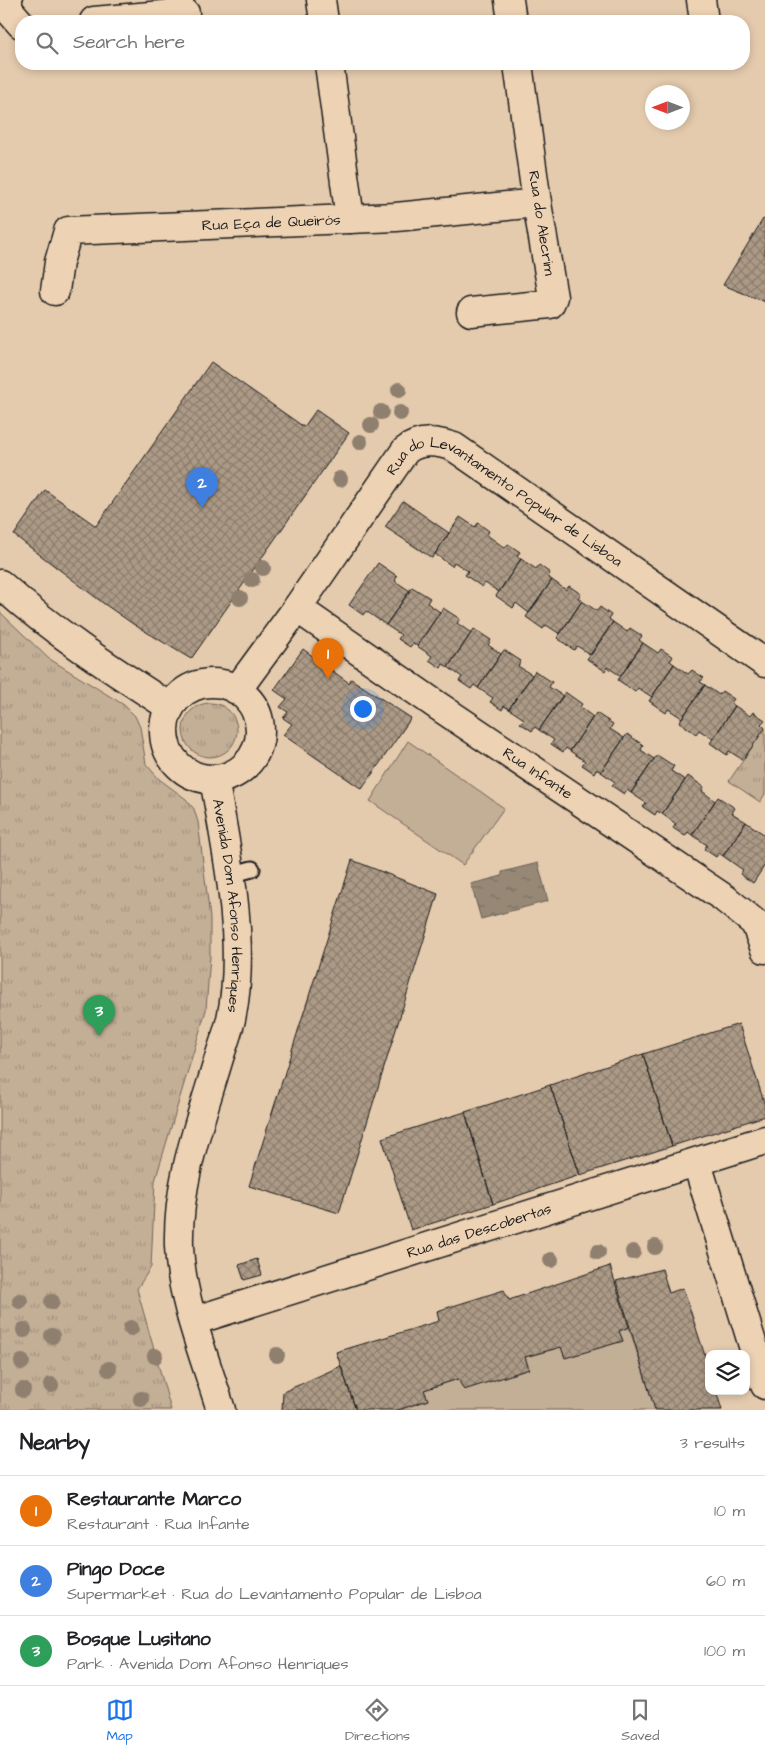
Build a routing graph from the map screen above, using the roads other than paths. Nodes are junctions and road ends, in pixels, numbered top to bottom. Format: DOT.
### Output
graph roads {
  1 [pos="8,0"];
  2 [pos="321,0"];
  3 [pos="509,0"];
  4 [pos="701,0"];
  5 [pos="185,13"];
  6 [pos="162,15"];
  7 [pos="323,15"];
  8 [pos="511,15"];
  9 [pos="703,15"];
  10 [pos="15,17"];
  11 [pos="330,70"];
  12 [pos="519,70"];
  13 [pos="537,203"];
  14 [pos="350,219"];
  15 [pos="55,291"];
  16 [pos="471,312"];
  17 [pos="0,584"];
  18 [pos="297,608"];
  19 [pos="765,663"];
  20 [pos="236,690"];
  21 [pos="170,707"];
  22 [pos="214,779"];
  23 [pos="765,949"];
  24 [pos="765,1140"];
  25 [pos="697,1163"];
  26 [pos="193,1321"];
  27 [pos="765,1385"];
  28 [pos="221,1410"];
  1 -- 10 [label="street"];
  2 -- 7 [label="street"];
  3 -- 8 [label="street"];
  4 -- 9 [label="street"];
  5 -- 6 [label="street"];
  11 -- 14 [label="street"];
  12 -- 13 [label="street, Rua do Alecrim"];
  13 -- 14 [label="street, Rua Eça de Queirós"];
  13 -- 16 [label="street, Rua do Alecrim"];
  14 -- 15 [label="street, Rua Eça de Queirós"];
  17 -- 21 [label="street"];
  18 -- 19 [label="street, Rua do Levantamento Popular de Lisboa"];
  18 -- 20 [label="street, Rua do Levantamento Popular de Lisboa"];
  18 -- 23 [label="street, Rua Infante"];
  20 -- 21 [label="street"];
  20 -- 22 [label="street"];
  21 -- 22 [label="street"];
  22 -- 26 [label="street, Avenida Dom Afonso Henriques"];
  24 -- 25 [label="street, Rua das Descobertas"];
  25 -- 26 [label="street, Rua das Descobertas"];
  25 -- 27 [label="street"];
  26 -- 28 [label="street, Avenida Dom Afonso Henriques"];
}
